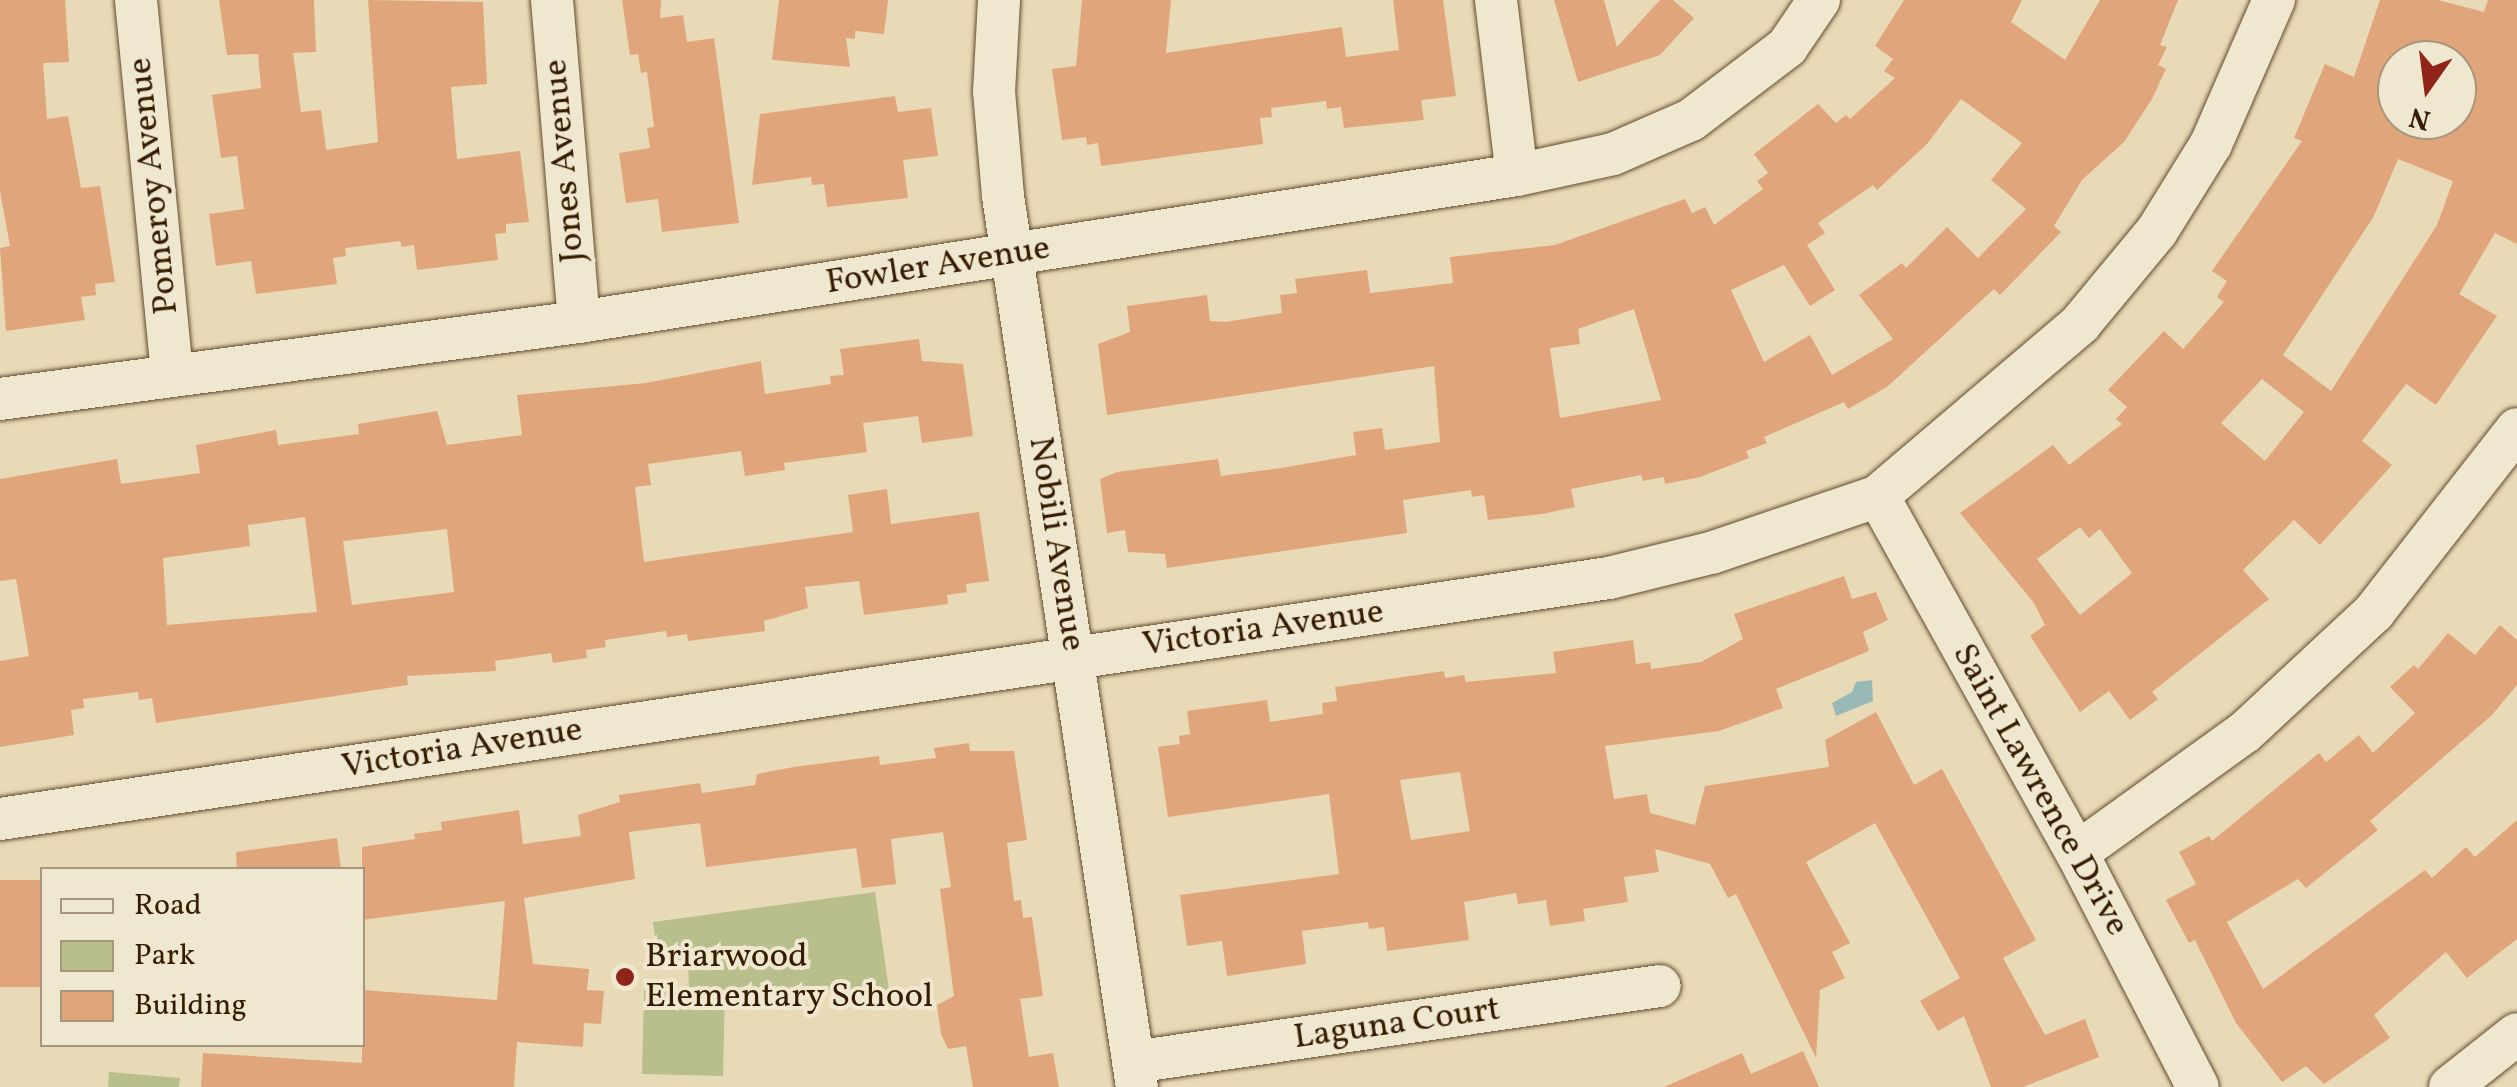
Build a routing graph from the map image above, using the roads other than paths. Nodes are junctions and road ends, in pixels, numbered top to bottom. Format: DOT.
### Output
graph roads {
  1 [pos="136,0"];
  2 [pos="552,0"];
  3 [pos="1000,0"];
  4 [pos="1496,0"];
  5 [pos="1819,0"];
  6 [pos="2274,0"];
  7 [pos="1517,175"];
  8 [pos="1012,255"];
  9 [pos="578,322"];
  10 [pos="172,372"];
  11 [pos="0,400"];
  12 [pos="2517,430"];
  13 [pos="1878,496"];
  14 [pos="1074,657"];
  15 [pos="0,819"];
  16 [pos="2077,853"];
  17 [pos="1660,986"];
  18 [pos="2517,1034"];
  19 [pos="1135,1074"];
  20 [pos="2198,1087"];
  21 [pos="2450,1087"];
  1 -- 10 [label="street, Pomeroy Avenue"];
  2 -- 9 [label="street, Jones Avenue"];
  3 -- 8 [label="street, Nobili Avenue"];
  4 -- 7 [label="street"];
  5 -- 7 [label="street, Fowler Avenue"];
  6 -- 13 [label="street, Victoria Avenue"];
  7 -- 8 [label="street, Fowler Avenue"];
  8 -- 9 [label="street, Fowler Avenue"];
  8 -- 14 [label="street, Nobili Avenue"];
  9 -- 10 [label="street, Fowler Avenue"];
  10 -- 11 [label="street, Fowler Avenue"];
  12 -- 16 [label="street"];
  13 -- 14 [label="street, Victoria Avenue"];
  13 -- 16 [label="street, Saint Lawrence Drive"];
  14 -- 15 [label="street, Victoria Avenue"];
  14 -- 19 [label="street, Nobili Avenue"];
  16 -- 20 [label="street, Saint Lawrence Drive"];
  17 -- 19 [label="street, Laguna Court"];
  18 -- 21 [label="street"];
}
